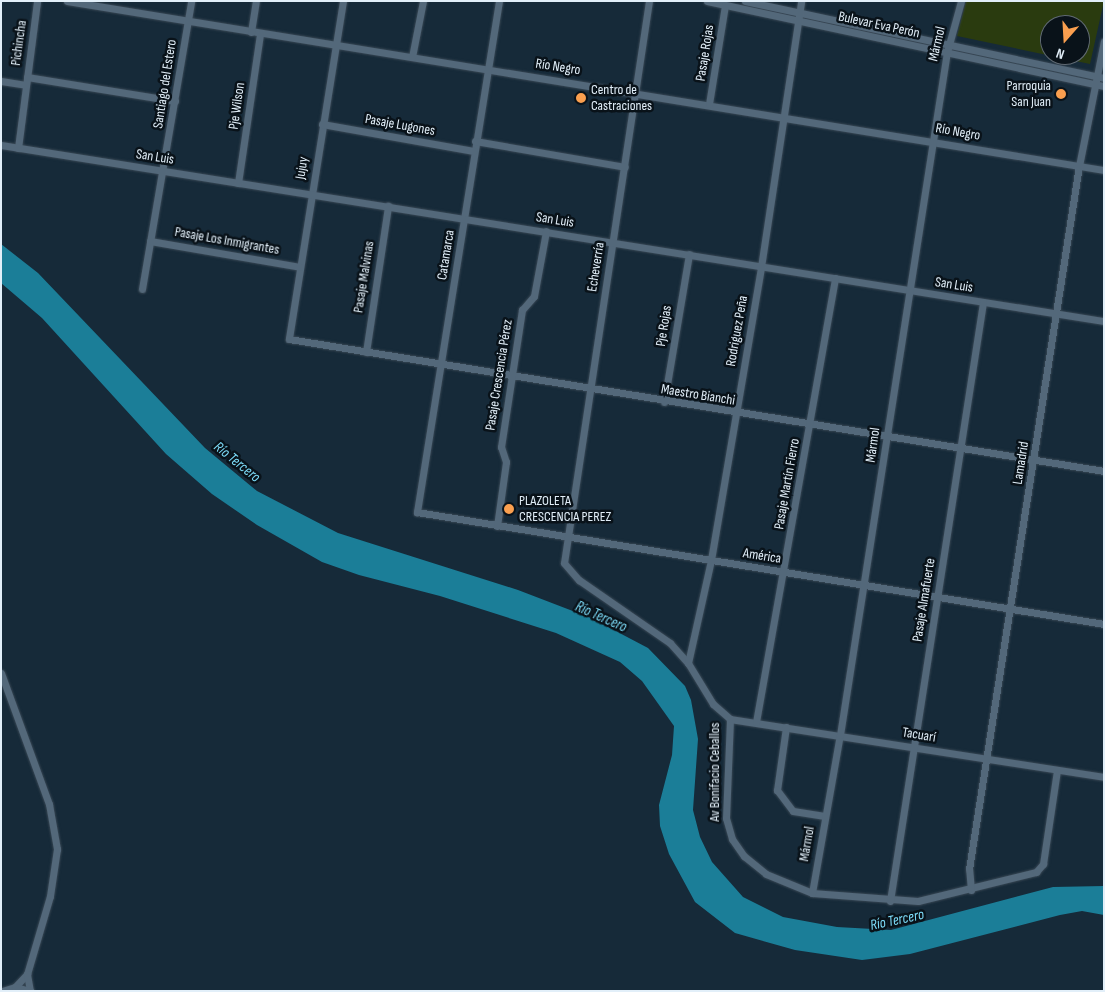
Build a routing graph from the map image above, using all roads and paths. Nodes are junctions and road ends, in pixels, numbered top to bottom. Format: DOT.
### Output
graph roads {
  1 [pos="38,1"];
  2 [pos="67,1"];
  3 [pos="191,1"];
  4 [pos="256,1"];
  5 [pos="343,1"];
  6 [pos="423,1"];
  7 [pos="499,1"];
  8 [pos="649,1"];
  9 [pos="707,1"];
  10 [pos="746,1"];
  11 [pos="801,1"];
  12 [pos="961,1"];
  13 [pos="725,5"];
  14 [pos="799,13"];
  15 [pos="188,21"];
  16 [pos="797,21"];
  17 [pos="250,32"];
  18 [pos="260,34"];
  19 [pos="1104,41"];
  20 [pos="334,45"];
  21 [pos="948,48"];
  22 [pos="412,57"];
  23 [pos="486,68"];
  24 [pos="1104,78"];
  25 [pos="1094,80"];
  26 [pos="1,81"];
  27 [pos="27,81"];
  28 [pos="1104,86"];
  29 [pos="636,93"];
  30 [pos="175,101"];
  31 [pos="709,104"];
  32 [pos="784,116"];
  33 [pos="322,124"];
  34 [pos="932,140"];
  35 [pos="476,141"];
  36 [pos="1,145"];
  37 [pos="18,148"];
  38 [pos="474,151"];
  39 [pos="1079,166"];
  40 [pos="625,167"];
  41 [pos="1104,170"];
  42 [pos="163,171"];
  43 [pos="238,183"];
  44 [pos="311,194"];
  45 [pos="388,206"];
  46 [pos="464,218"];
  47 [pos="546,231"];
  48 [pos="150,241"];
  49 [pos="613,242"];
  50 [pos="689,254"];
  51 [pos="300,267"];
  52 [pos="761,267"];
  53 [pos="835,278"];
  54 [pos="142,289"];
  55 [pos="908,290"];
  56 [pos="983,302"];
  57 [pos="1057,314"];
  58 [pos="1104,321"];
  59 [pos="289,339"];
  60 [pos="366,352"];
  61 [pos="442,365"];
  62 [pos="511,378"];
  63 [pos="588,390"];
  64 [pos="664,402"];
  65 [pos="736,414"];
  66 [pos="809,425"];
  67 [pos="887,438"];
  68 [pos="960,450"];
  69 [pos="1034,461"];
  70 [pos="1104,471"];
  71 [pos="417,512"];
  72 [pos="497,526"];
  73 [pos="565,537"];
  74 [pos="710,560"];
  75 [pos="784,572"];
  76 [pos="864,585"];
  77 [pos="937,598"];
  78 [pos="1012,609"];
  79 [pos="1104,624"];
  80 [pos="688,663"];
  81 [pos="1,673"];
  82 [pos="730,719"];
  83 [pos="756,722"];
  84 [pos="786,727"];
  85 [pos="840,735"];
  86 [pos="913,747"];
  87 [pos="988,758"];
  88 [pos="1057,770"];
  89 [pos="1104,777"];
  90 [pos="825,816"];
  91 [pos="971,890"];
  92 [pos="812,893"];
  93 [pos="890,901"];
  94 [pos="27,974"];
  95 [pos="15,987"];
  96 [pos="2,991"];
  97 [pos="30,991"];
  1 -- 27 [label="street, Pichincha"];
  2 -- 15 [label="street, Río Negro"];
  3 -- 15 [label="street, Santiago del Estero"];
  4 -- 17 [label="street"];
  5 -- 20 [label="street, Jujuy"];
  6 -- 22 [label="street"];
  7 -- 23 [label="street, Catamarca"];
  8 -- 29 [label="street, Echeverría"];
  9 -- 13 [label="street, Bulevar Eva Perón"];
  10 -- 14 [label="street, Bulevar Eva Perón"];
  11 -- 14 [label="street, Rodriguez Peña"];
  12 -- 21 [label="street, Mármol"];
  13 -- 16 [label="street, Bulevar Eva Perón"];
  13 -- 31 [label="street, Pasaje Rojas"];
  14 -- 16 [label="street, Rodriguez Peña"];
  14 -- 21 [label="street, Bulevar Eva Perón"];
  15 -- 17 [label="street, Río Negro"];
  15 -- 30 [label="street, Santiago del Estero"];
  16 -- 21 [label="street, Bulevar Eva Perón"];
  16 -- 32 [label="street, Rodriguez Peña"];
  17 -- 18 [label="street, Río Negro"];
  18 -- 20 [label="street, Río Negro"];
  18 -- 43 [label="street, Pje Wilson"];
  19 -- 25 [label="street, Lamadrid"];
  20 -- 22 [label="street, Río Negro"];
  20 -- 33 [label="street, Jujuy"];
  21 -- 25 [label="street, Bulevar Eva Perón"];
  21 -- 34 [label="street, Mármol"];
  22 -- 23 [label="street, Río Negro"];
  23 -- 29 [label="street, Río Negro"];
  23 -- 35 [label="street, Catamarca"];
  24 -- 25 [label="street, Bulevar Eva Perón"];
  25 -- 28 [label="street, Bulevar Eva Perón"];
  25 -- 39 [label="street, Lamadrid"];
  26 -- 27 [label="street"];
  27 -- 30 [label="street"];
  27 -- 37 [label="street, Pichincha"];
  29 -- 31 [label="street, Río Negro"];
  29 -- 40 [label="street, Echeverría"];
  30 -- 42 [label="street, Santiago del Estero"];
  31 -- 32 [label="street, Río Negro"];
  32 -- 34 [label="street, Río Negro"];
  32 -- 52 [label="street, Rodriguez Peña"];
  33 -- 38 [label="street, Pasaje Lugones"];
  33 -- 44 [label="street, Jujuy"];
  34 -- 39 [label="street, Río Negro"];
  34 -- 55 [label="street, Mármol"];
  35 -- 38 [label="street, Catamarca"];
  35 -- 40 [label="street"];
  36 -- 37 [label="street, San Luis"];
  37 -- 42 [label="street, San Luis"];
  38 -- 46 [label="street, Catamarca"];
  39 -- 41 [label="street, Río Negro"];
  39 -- 57 [label="street, Lamadrid"];
  40 -- 49 [label="street, Echeverría"];
  42 -- 43 [label="street, San Luis"];
  42 -- 48 [label="street, Santiago del Estero"];
  43 -- 44 [label="street, San Luis"];
  44 -- 45 [label="street, San Luis"];
  44 -- 51 [label="street, Jujuy"];
  45 -- 46 [label="street, San Luis"];
  45 -- 60 [label="street, Pasaje Malvinas"];
  46 -- 47 [label="street, San Luis"];
  46 -- 61 [label="street, Catamarca"];
  47 -- 49 [label="street, San Luis"];
  47 -- 62 [label="street, Pasaje Crescencia Pérez"];
  48 -- 51 [label="street, Pasaje Los Inmigrantes"];
  48 -- 54 [label="street, Santiago del Estero"];
  49 -- 50 [label="street, San Luis"];
  49 -- 63 [label="street, Echeverría"];
  50 -- 52 [label="street, San Luis"];
  50 -- 64 [label="street, Pje Rojas"];
  51 -- 59 [label="street, Jujuy"];
  52 -- 53 [label="street, San Luis"];
  52 -- 65 [label="street, Rodriguez Peña"];
  53 -- 55 [label="street, San Luis"];
  53 -- 66 [label="street, Pasaje Martín Fierro"];
  55 -- 56 [label="street, San Luis"];
  55 -- 67 [label="street, Mármol"];
  56 -- 57 [label="street, San Luis"];
  56 -- 68 [label="street, Pasaje Almafuerte"];
  57 -- 58 [label="street, San Luis"];
  57 -- 69 [label="street, Lamadrid"];
  59 -- 60 [label="street, Maestro Bianchi"];
  60 -- 61 [label="street, Maestro Bianchi"];
  61 -- 62 [label="street, Maestro Bianchi"];
  61 -- 71 [label="street, Catamarca"];
  62 -- 63 [label="street, Maestro Bianchi"];
  62 -- 72 [label="street, Pasaje Crescencia Pérez"];
  63 -- 64 [label="street, Maestro Bianchi"];
  63 -- 73 [label="street, Echeverría"];
  64 -- 65 [label="street, Maestro Bianchi"];
  65 -- 66 [label="street, Maestro Bianchi"];
  65 -- 74 [label="street, Rodriguez Peña"];
  66 -- 67 [label="street, Maestro Bianchi"];
  66 -- 75 [label="street, Pasaje Martín Fierro"];
  67 -- 68 [label="street, Maestro Bianchi"];
  67 -- 76 [label="street, Mármol"];
  68 -- 69 [label="street, Maestro Bianchi"];
  68 -- 77 [label="street, Pasaje Almafuerte"];
  69 -- 70 [label="street, Maestro Bianchi"];
  69 -- 78 [label="street, Lamadrid"];
  71 -- 72 [label="street, América"];
  72 -- 73 [label="street, América"];
  73 -- 74 [label="street, América"];
  73 -- 80 [label="street, Av Bonifacio Ceballos"];
  74 -- 75 [label="street, América"];
  74 -- 80 [label="street, Rodriguez Peña"];
  75 -- 76 [label="street, América"];
  75 -- 83 [label="street, Pasaje Martín Fierro"];
  76 -- 77 [label="street, América"];
  76 -- 85 [label="street, Mármol"];
  77 -- 78 [label="street, América"];
  77 -- 86 [label="street, Pasaje Almafuerte"];
  78 -- 79 [label="street, América"];
  78 -- 87 [label="street, Lamadrid"];
  80 -- 82 [label="street, Av Bonifacio Ceballos"];
  81 -- 94 [label="street"];
  82 -- 83 [label="street, Tacuarí"];
  82 -- 92 [label="street, Av Bonifacio Ceballos"];
  83 -- 84 [label="street, Tacuarí"];
  84 -- 85 [label="street, Tacuarí"];
  84 -- 90 [label="street"];
  85 -- 86 [label="street, Tacuarí"];
  85 -- 90 [label="street, Mármol"];
  86 -- 87 [label="street, Tacuarí"];
  86 -- 93 [label="street, Pasaje Almafuerte"];
  87 -- 88 [label="street, Tacuarí"];
  87 -- 91 [label="street, Lamadrid"];
  88 -- 89 [label="street, Tacuarí"];
  88 -- 91 [label="street, Av Bonifacio Ceballos"];
  90 -- 92 [label="street, Mármol"];
  91 -- 93 [label="street, Av Bonifacio Ceballos"];
  92 -- 93 [label="street, Av Bonifacio Ceballos"];
  94 -- 95 [label="street"];
  94 -- 97 [label="street"];
  95 -- 96 [label="street"];
  95 -- 97 [label="street"];
}
